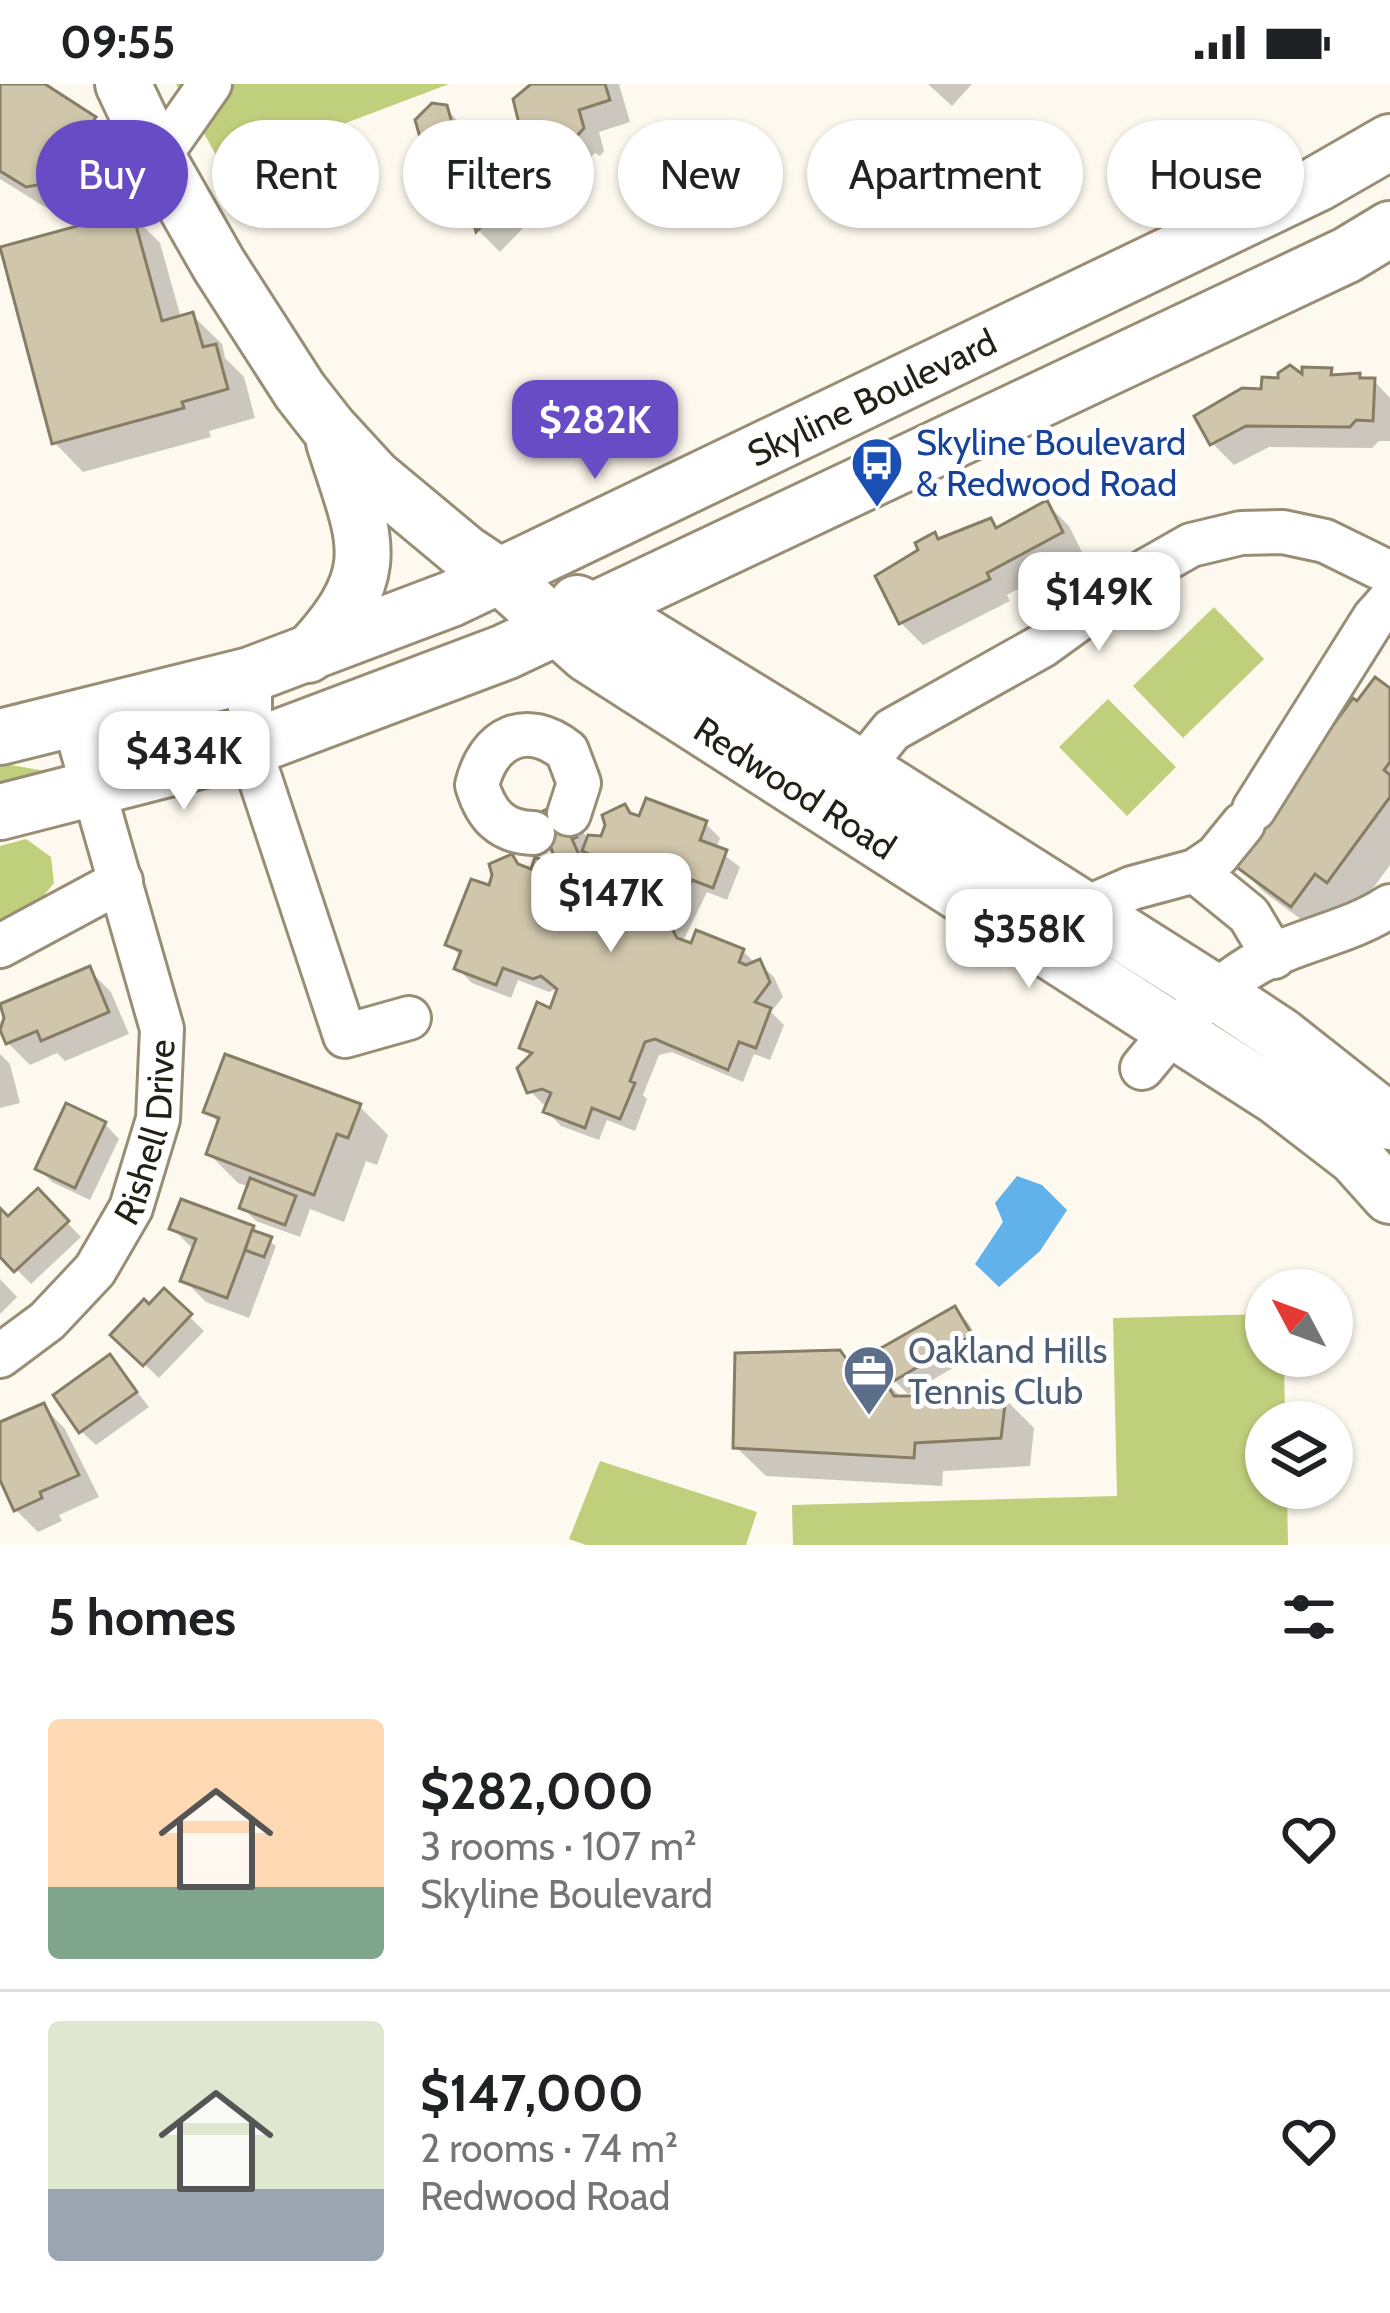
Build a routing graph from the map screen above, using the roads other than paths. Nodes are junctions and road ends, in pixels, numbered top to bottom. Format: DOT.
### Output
graph roads {
  1 [pos="123,84"];
  2 [pos="210,84"];
  3 [pos="140,120"];
  4 [pos="185,120"];
  5 [pos="1390,142"];
  6 [pos="188,211"];
  7 [pos="1390,230"];
  8 [pos="329,428"];
  9 [pos="713,554"];
  10 [pos="1390,573"];
  11 [pos="501,577"];
  12 [pos="1390,600"];
  13 [pos="578,620"];
  14 [pos="307,655"];
  15 [pos="250,676"];
  16 [pos="723,684"];
  17 [pos="74,721"];
  18 [pos="0,737"];
  19 [pos="250,748"];
  20 [pos="844,788"];
  21 [pos="94,791"];
  22 [pos="0,812"];
  23 [pos="1195,871"];
  24 [pos="121,880"];
  25 [pos="1390,906"];
  26 [pos="1084,909"];
  27 [pos="0,946"];
  28 [pos="1274,957"];
  29 [pos="1218,994"];
  30 [pos="409,1018"];
  31 [pos="1157,1048"];
  32 [pos="1390,1122"];
  33 [pos="1390,1196"];
  34 [pos="0,1356"];
  1 -- 3 [label="main road, Redwood Road"];
  2 -- 4 [label="street"];
  5 -- 11 [label="main road, Skyline Boulevard"];
  6 -- 8 [label="main road, Redwood Road"];
  7 -- 9 [label="main road, Skyline Boulevard"];
  8 -- 11 [label="main road, Redwood Road"];
  8 -- 14 [label="main road"];
  9 -- 13 [label="main road, Skyline Boulevard"];
  9 -- 16 [label="main road"];
  10 -- 20 [label="street"];
  11 -- 13 [label="main road, Redwood Road"];
  11 -- 14 [label="main road, Skyline Boulevard"];
  12 -- 23 [label="street"];
  13 -- 16 [label="main road, Redwood Road"];
  13 -- 19 [label="main road, Skyline Boulevard"];
  13 -- 20 [label="main road, Redwood Road"];
  14 -- 15 [label="main road, Skyline Boulevard"];
  15 -- 17 [label="main road, Skyline Boulevard"];
  15 -- 19 [label="street"];
  16 -- 20 [label="main road, Redwood Road"];
  17 -- 18 [label="main road, Skyline Boulevard"];
  17 -- 21 [label="street, Rishell Drive"];
  19 -- 21 [label="main road, Skyline Boulevard"];
  19 -- 30 [label="street"];
  20 -- 26 [label="main road, Redwood Road"];
  20 -- 31 [label="main road, Redwood Road"];
  21 -- 22 [label="main road, Skyline Boulevard"];
  21 -- 24 [label="street, Rishell Drive"];
  23 -- 26 [label="street"];
  23 -- 28 [label="street"];
  24 -- 27 [label="street"];
  24 -- 34 [label="street, Rishell Drive"];
  25 -- 28 [label="street"];
  26 -- 29 [label="main road, Redwood Road"];
  28 -- 29 [label="street"];
  29 -- 31 [label="street"];
  29 -- 32 [label="main road, Redwood Road"];
  31 -- 33 [label="main road, Redwood Road"];
}
